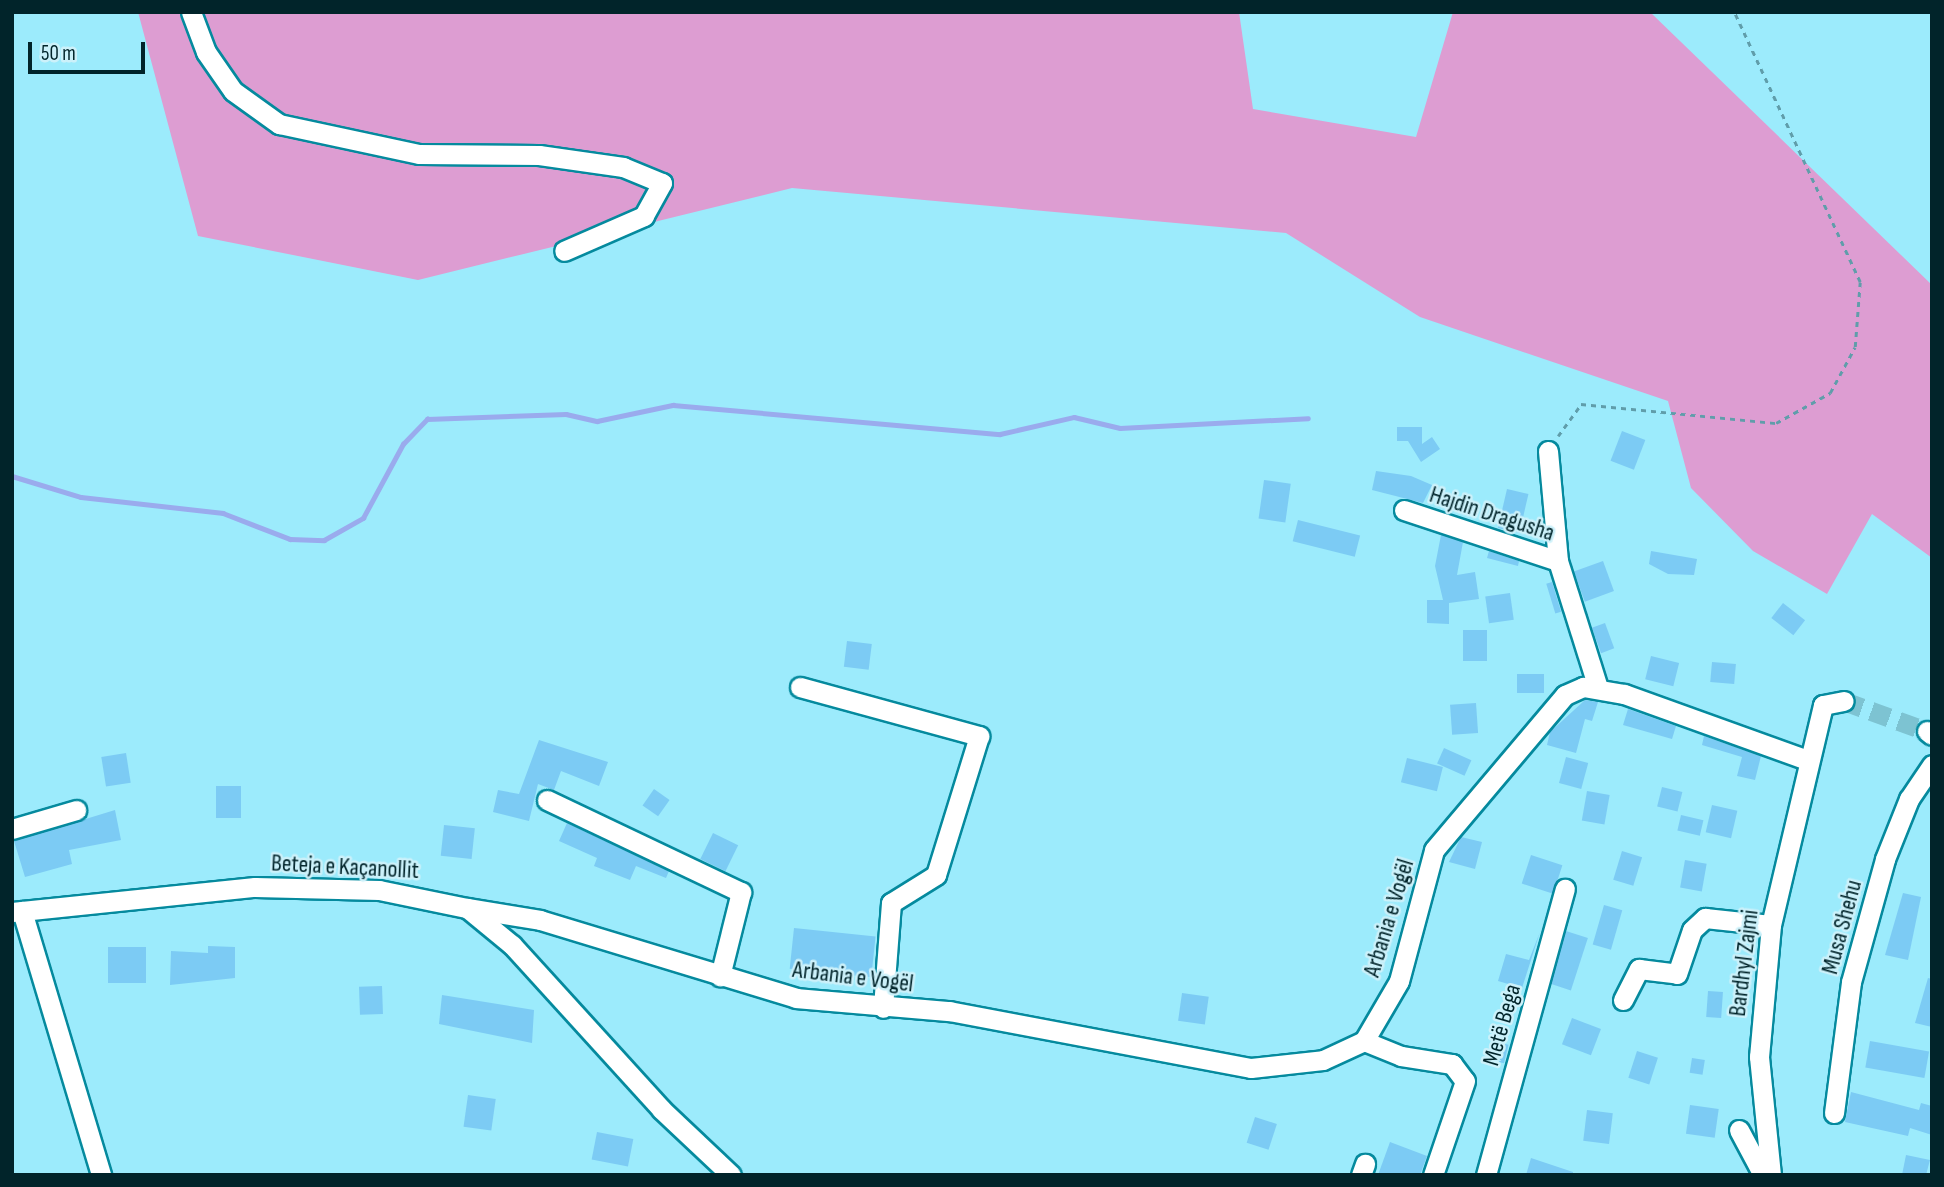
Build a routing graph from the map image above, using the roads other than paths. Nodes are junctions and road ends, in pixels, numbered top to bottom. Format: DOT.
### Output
graph roads {
  1 [pos="191,12"];
  2 [pos="564,251"];
  3 [pos="1548,451"];
  4 [pos="1404,510"];
  5 [pos="1558,561"];
  6 [pos="800,687"];
  7 [pos="1598,688"];
  8 [pos="1844,701"];
  9 [pos="1807,760"];
  10 [pos="1932,765"];
  11 [pos="547,800"];
  12 [pos="76,810"];
  13 [pos="12,829"];
  14 [pos="1565,889"];
  15 [pos="467,908"];
  16 [pos="17,911"];
  17 [pos="1771,925"];
  18 [pos="720,976"];
  19 [pos="1623,1000"];
  20 [pos="883,1008"];
  21 [pos="1364,1041"];
  22 [pos="1834,1113"];
  23 [pos="1740,1130"];
  24 [pos="101,1175"];
  25 [pos="731,1175"];
  26 [pos="1433,1175"];
  27 [pos="1486,1175"];
  28 [pos="1763,1175"];
  29 [pos="1771,1175"];
  1 -- 2 [label="street"];
  3 -- 5 [label="street"];
  4 -- 5 [label="street, Hajdin Dragusha"];
  5 -- 7 [label="street, Hajdin Dragusha"];
  6 -- 20 [label="street"];
  7 -- 9 [label="street"];
  7 -- 21 [label="street, Arbania e Vogël"];
  8 -- 9 [label="street"];
  9 -- 17 [label="street, Bardhyl Zajmi"];
  10 -- 22 [label="street, Musa Shehu"];
  11 -- 18 [label="street"];
  12 -- 13 [label="street"];
  14 -- 27 [label="street, Metë Bega"];
  15 -- 16 [label="street, Beteja e Kaçanollit"];
  15 -- 18 [label="street, Arbania e Vogël"];
  15 -- 25 [label="street, Beteja e Kaçanollit"];
  16 -- 24 [label="street"];
  17 -- 19 [label="street"];
  17 -- 29 [label="street, Bardhyl Zajmi"];
  18 -- 20 [label="street, Arbania e Vogël"];
  20 -- 21 [label="street, Arbania e Vogël"];
  21 -- 26 [label="street"];
  23 -- 28 [label="street"];
}
